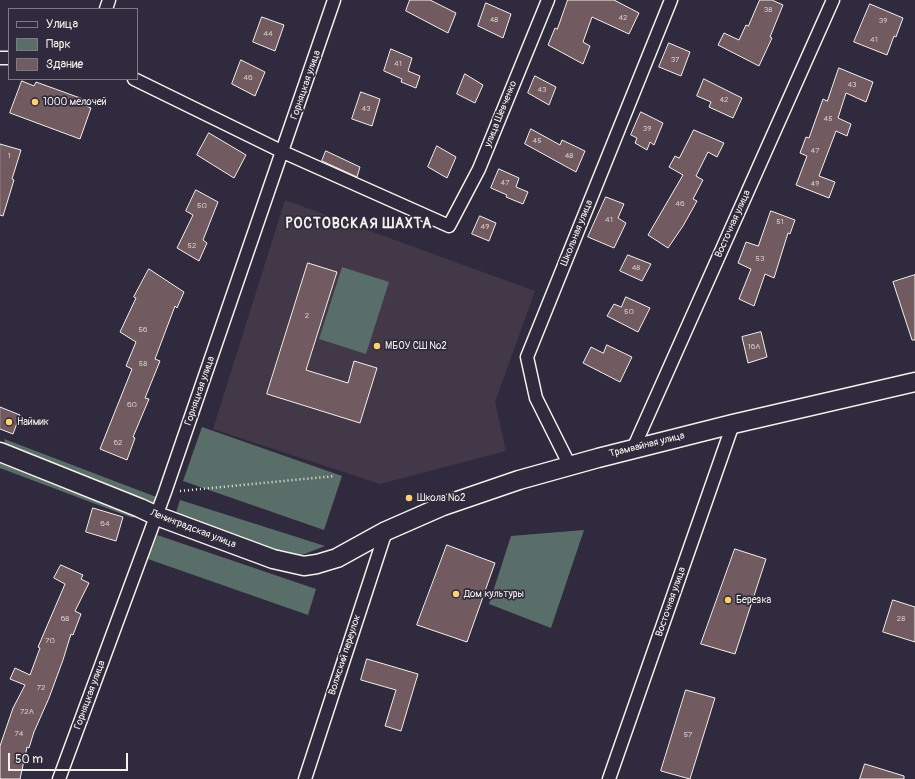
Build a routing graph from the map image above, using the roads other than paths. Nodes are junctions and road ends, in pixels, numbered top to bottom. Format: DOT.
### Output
graph roads {
  1 [pos="334,0"];
  2 [pos="548,0"];
  3 [pos="670,0"];
  4 [pos="832,0"];
  5 [pos="136,80"];
  6 [pos="283,152"];
  7 [pos="915,382"];
  8 [pos="733,424"];
  9 [pos="633,449"];
  10 [pos="0,452"];
  11 [pos="570,466"];
  12 [pos="157,516"];
  13 [pos="386,531"];
  14 [pos="59,779"];
  15 [pos="305,779"];
  16 [pos="609,779"];
  1 -- 6 [label="street, Горняцкая улица"];
  2 -- 6 [label="street, улица Шевченко"];
  3 -- 11 [label="street, Школьная улица"];
  4 -- 9 [label="street, Восточная улица"];
  5 -- 6 [label="street"];
  6 -- 12 [label="street, Горняцкая улица"];
  7 -- 8 [label="street, Трамвайная улица"];
  8 -- 9 [label="street, Трамвайная улица"];
  8 -- 16 [label="street, Восточная улица"];
  9 -- 11 [label="street, Трамвайная улица"];
  10 -- 12 [label="street, Ленинградская улица"];
  11 -- 13 [label="street, Трамвайная улица"];
  12 -- 13 [label="street, Ленинградская улица"];
  12 -- 14 [label="street, Горняцкая улица"];
  13 -- 15 [label="street, Волжский переулок"];
}
